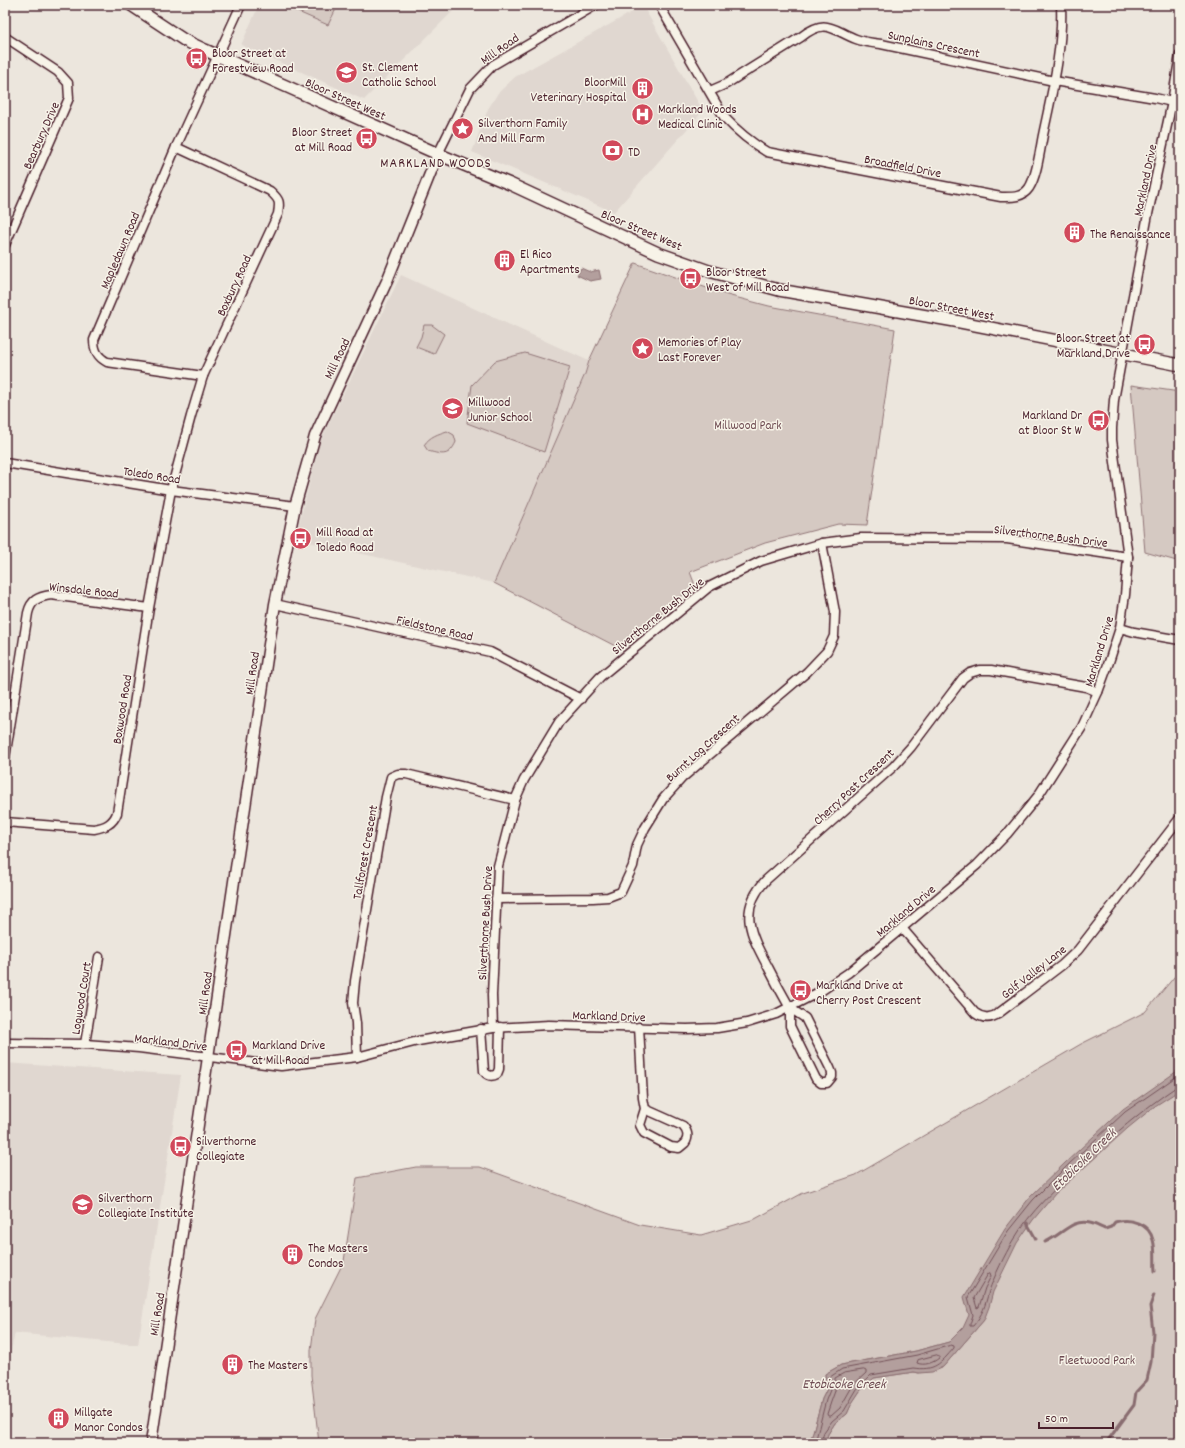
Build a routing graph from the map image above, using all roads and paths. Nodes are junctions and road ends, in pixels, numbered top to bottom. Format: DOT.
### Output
graph roads {
  1 [pos="131,5"];
  2 [pos="241,5"];
  3 [pos="596,5"];
  4 [pos="659,5"];
  5 [pos="1061,5"];
  6 [pos="5,37"];
  7 [pos="1180,55"];
  8 [pos="218,56"];
  9 [pos="1054,81"];
  10 [pos="710,91"];
  11 [pos="1172,102"];
  12 [pos="176,147"];
  13 [pos="438,154"];
  14 [pos="5,245"];
  15 [pos="1123,354"];
  16 [pos="1180,365"];
  17 [pos="203,376"];
  18 [pos="5,463"];
  19 [pos="171,490"];
  20 [pos="295,506"];
  21 [pos="822,543"];
  22 [pos="1128,557"];
  23 [pos="275,604"];
  24 [pos="149,608"];
  25 [pos="1120,628"];
  26 [pos="1180,640"];
  27 [pos="1098,692"];
  28 [pos="581,699"];
  29 [pos="5,758"];
  30 [pos="514,800"];
  31 [pos="1180,818"];
  32 [pos="5,822"];
  33 [pos="496,899"];
  34 [pos="902,928"];
  35 [pos="99,956"];
  36 [pos="790,1008"];
  37 [pos="496,1027"];
  38 [pos="639,1027"];
  39 [pos="481,1029"];
  40 [pos="5,1043"];
  41 [pos="85,1044"];
  42 [pos="357,1057"];
  43 [pos="208,1058"];
  44 [pos="645,1109"];
  45 [pos="151,1443"];
  1 -- 8 [label="main road, Bloor Street West"];
  2 -- 8 [label="street, Mapledawn Road"];
  3 -- 13 [label="street, Mill Road"];
  4 -- 10 [label="street, Broadfield Drive"];
  5 -- 9 [label="street, Broadfield Drive"];
  6 -- 14 [label="street, Bearbury Drive"];
  7 -- 11 [label="street, Markland Drive"];
  8 -- 12 [label="street, Mapledawn Road"];
  8 -- 13 [label="main road, Bloor Street West"];
  9 -- 10 [label="street, Sunplains Crescent"];
  9 -- 10 [label="street, Broadfield Drive"];
  9 -- 11 [label="street, Sunplains Crescent"];
  11 -- 15 [label="street, Markland Drive"];
  12 -- 17 [label="street, Boxbury Road"];
  12 -- 17 [label="street, Mapledawn Road"];
  13 -- 15 [label="main road, Bloor Street West"];
  13 -- 20 [label="street, Mill Road"];
  15 -- 16 [label="main road, Bloor Street West"];
  15 -- 22 [label="street, Markland Drive"];
  17 -- 19 [label="street, Boxbury Road"];
  18 -- 19 [label="street, Toledo Road"];
  19 -- 20 [label="street, Toledo Road"];
  19 -- 24 [label="street, Boxwood Road"];
  20 -- 23 [label="street, Mill Road"];
  21 -- 22 [label="street, Silverthorne Bush Drive"];
  21 -- 28 [label="street, Silverthorne Bush Drive"];
  21 -- 33 [label="street, Burnt Log Crescent"];
  22 -- 25 [label="street, Markland Drive"];
  23 -- 28 [label="street, Fieldstone Road"];
  23 -- 43 [label="street, Mill Road"];
  24 -- 29 [label="street, Winsdale Road"];
  24 -- 32 [label="street, Boxwood Road"];
  25 -- 26 [label="street"];
  25 -- 27 [label="street, Markland Drive"];
  27 -- 34 [label="street, Markland Drive"];
  27 -- 36 [label="street, Cherry Post Crescent"];
  28 -- 30 [label="street, Silverthorne Bush Drive"];
  30 -- 33 [label="street, Silverthorne Bush Drive"];
  30 -- 42 [label="street, Tallforest Crescent"];
  31 -- 34 [label="street, Golf Valley Lane"];
  33 -- 37 [label="street, Silverthorne Bush Drive"];
  34 -- 36 [label="street, Markland Drive"];
  35 -- 41 [label="street, Logwood Court"];
  36 -- 36 [label="street"];
  36 -- 38 [label="street, Markland Drive"];
  37 -- 38 [label="street, Markland Drive"];
  37 -- 39 [label="street, Markland Drive"];
  37 -- 39 [label="street, Silverthorne Bush Drive"];
  38 -- 44 [label="street"];
  39 -- 42 [label="street, Markland Drive"];
  40 -- 41 [label="street, Markland Drive"];
  41 -- 43 [label="street, Markland Drive"];
  42 -- 43 [label="street, Markland Drive"];
  43 -- 45 [label="street, Mill Road"];
  44 -- 44 [label="street"];
}
